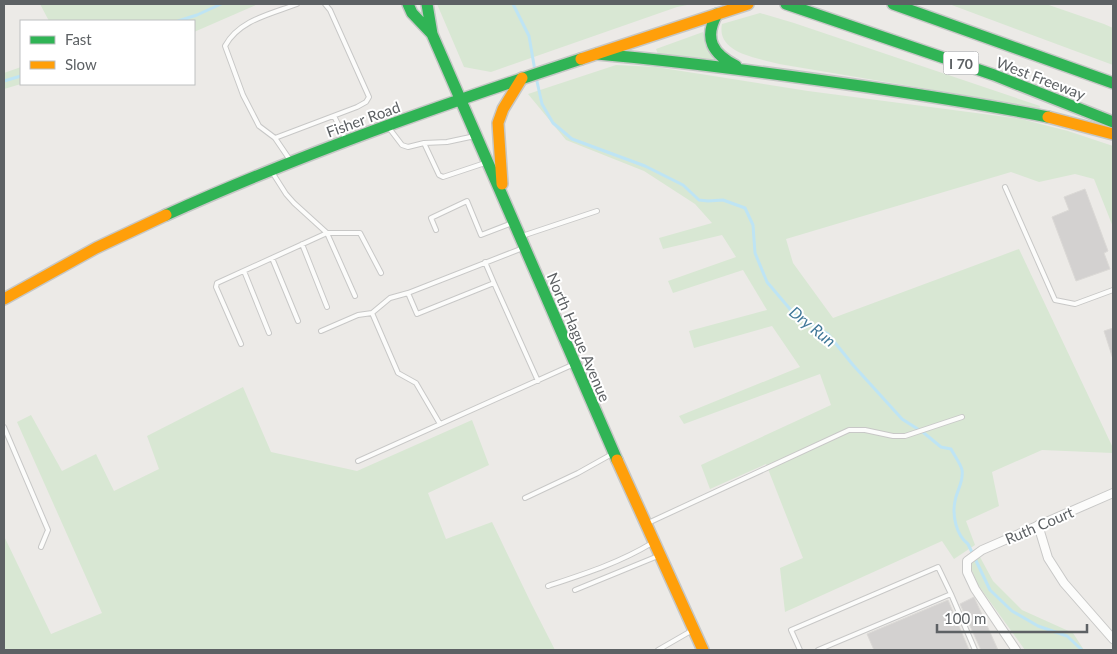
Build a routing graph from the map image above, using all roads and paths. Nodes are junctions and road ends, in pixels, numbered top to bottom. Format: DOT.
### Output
graph roads {
  1 [pos="297,4"];
  2 [pos="325,4"];
  3 [pos="408,4"];
  4 [pos="427,4"];
  5 [pos="748,4"];
  6 [pos="786,4"];
  7 [pos="894,4"];
  8 [pos="717,14"];
  9 [pos="432,34"];
  10 [pos="597,54"];
  11 [pos="745,69"];
  12 [pos="522,78"];
  13 [pos="1113,83"];
  14 [pos="462,99"];
  15 [pos="334,116"];
  16 [pos="1113,122"];
  17 [pos="388,126"];
  18 [pos="1113,134"];
  19 [pos="478,136"];
  20 [pos="275,138"];
  21 [pos="346,141"];
  22 [pos="424,143"];
  23 [pos="291,162"];
  24 [pos="489,162"];
  25 [pos="271,170"];
  26 [pos="1005,187"];
  27 [pos="503,196"];
  28 [pos="596,211"];
  29 [pos="514,222"];
  30 [pos="436,230"];
  31 [pos="327,233"];
  32 [pos="522,242"];
  33 [pos="302,244"];
  34 [pos="272,258"];
  35 [pos="485,262"];
  36 [pos="244,271"];
  37 [pos="381,273"];
  38 [pos="494,282"];
  39 [pos="1113,290"];
  40 [pos="408,293"];
  41 [pos="355,296"];
  42 [pos="4,299"];
  43 [pos="327,307"];
  44 [pos="372,313"];
  45 [pos="298,321"];
  46 [pos="322,331"];
  47 [pos="269,333"];
  48 [pos="241,344"];
  49 [pos="574,364"];
  50 [pos="538,381"];
  51 [pos="962,417"];
  52 [pos="440,424"];
  53 [pos="4,428"];
  54 [pos="614,453"];
  55 [pos="358,461"];
  56 [pos="1113,494"];
  57 [pos="525,498"];
  58 [pos="646,524"];
  59 [pos="1038,525"];
  60 [pos="654,542"];
  61 [pos="41,547"];
  62 [pos="660,555"];
  63 [pos="548,586"];
  64 [pos="575,590"];
  65 [pos="950,594"];
  66 [pos="693,630"];
  67 [pos="1113,639"];
  68 [pos="658,650"];
  69 [pos="702,650"];
  70 [pos="800,650"];
  71 [pos="818,650"];
  72 [pos="975,650"];
  73 [pos="1016,650"];
  1 -- 20 [label="lane"];
  2 -- 15 [label="lane"];
  3 -- 9 [label="main road, North Hague Avenue"];
  4 -- 9 [label="main road, North Hague Avenue"];
  5 -- 8 [label="main road, Fisher Road"];
  6 -- 16 [label="main road, West Freeway / I 70"];
  7 -- 13 [label="main road, West Freeway / I 70"];
  8 -- 10 [label="main road, Fisher Road"];
  8 -- 11 [label="main road"];
  9 -- 14 [label="main road, North Hague Avenue"];
  10 -- 11 [label="main road"];
  10 -- 12 [label="main road, Fisher Road"];
  11 -- 18 [label="main road"];
  12 -- 14 [label="main road, Fisher Road"];
  12 -- 27 [label="main road"];
  14 -- 17 [label="main road, Fisher Road"];
  14 -- 19 [label="main road, North Hague Avenue"];
  15 -- 20 [label="lane"];
  15 -- 21 [label="lane"];
  17 -- 21 [label="main road, Fisher Road"];
  17 -- 22 [label="lane"];
  19 -- 22 [label="lane"];
  19 -- 24 [label="main road, North Hague Avenue"];
  20 -- 23 [label="lane"];
  21 -- 23 [label="main road, Fisher Road"];
  22 -- 24 [label="lane"];
  23 -- 25 [label="main road, Fisher Road"];
  24 -- 27 [label="main road, North Hague Avenue"];
  25 -- 31 [label="lane"];
  25 -- 42 [label="main road, Fisher Road"];
  26 -- 39 [label="lane"];
  27 -- 29 [label="main road, North Hague Avenue"];
  28 -- 32 [label="lane"];
  29 -- 30 [label="lane"];
  29 -- 32 [label="main road, North Hague Avenue"];
  31 -- 33 [label="lane"];
  31 -- 37 [label="lane"];
  31 -- 41 [label="lane"];
  32 -- 35 [label="lane"];
  32 -- 49 [label="main road, North Hague Avenue"];
  33 -- 34 [label="lane"];
  33 -- 43 [label="lane"];
  34 -- 36 [label="lane"];
  34 -- 45 [label="lane"];
  35 -- 38 [label="lane"];
  35 -- 40 [label="lane"];
  36 -- 47 [label="lane"];
  36 -- 48 [label="lane"];
  38 -- 40 [label="lane"];
  38 -- 50 [label="lane"];
  40 -- 44 [label="lane"];
  44 -- 46 [label="lane"];
  44 -- 52 [label="lane"];
  49 -- 50 [label="lane"];
  49 -- 54 [label="main road, North Hague Avenue"];
  50 -- 52 [label="lane"];
  51 -- 58 [label="lane"];
  52 -- 55 [label="lane"];
  53 -- 61 [label="lane"];
  54 -- 57 [label="lane"];
  54 -- 58 [label="main road, North Hague Avenue"];
  56 -- 59 [label="street, Ruth Court"];
  58 -- 60 [label="main road, North Hague Avenue"];
  59 -- 67 [label="street"];
  59 -- 73 [label="street, Ruth Court"];
  60 -- 62 [label="main road, North Hague Avenue"];
  60 -- 63 [label="lane"];
  62 -- 64 [label="lane"];
  62 -- 66 [label="main road, North Hague Avenue"];
  65 -- 70 [label="lane"];
  65 -- 71 [label="lane"];
  65 -- 72 [label="lane"];
  66 -- 68 [label="lane"];
  66 -- 69 [label="main road, North Hague Avenue"];
}
